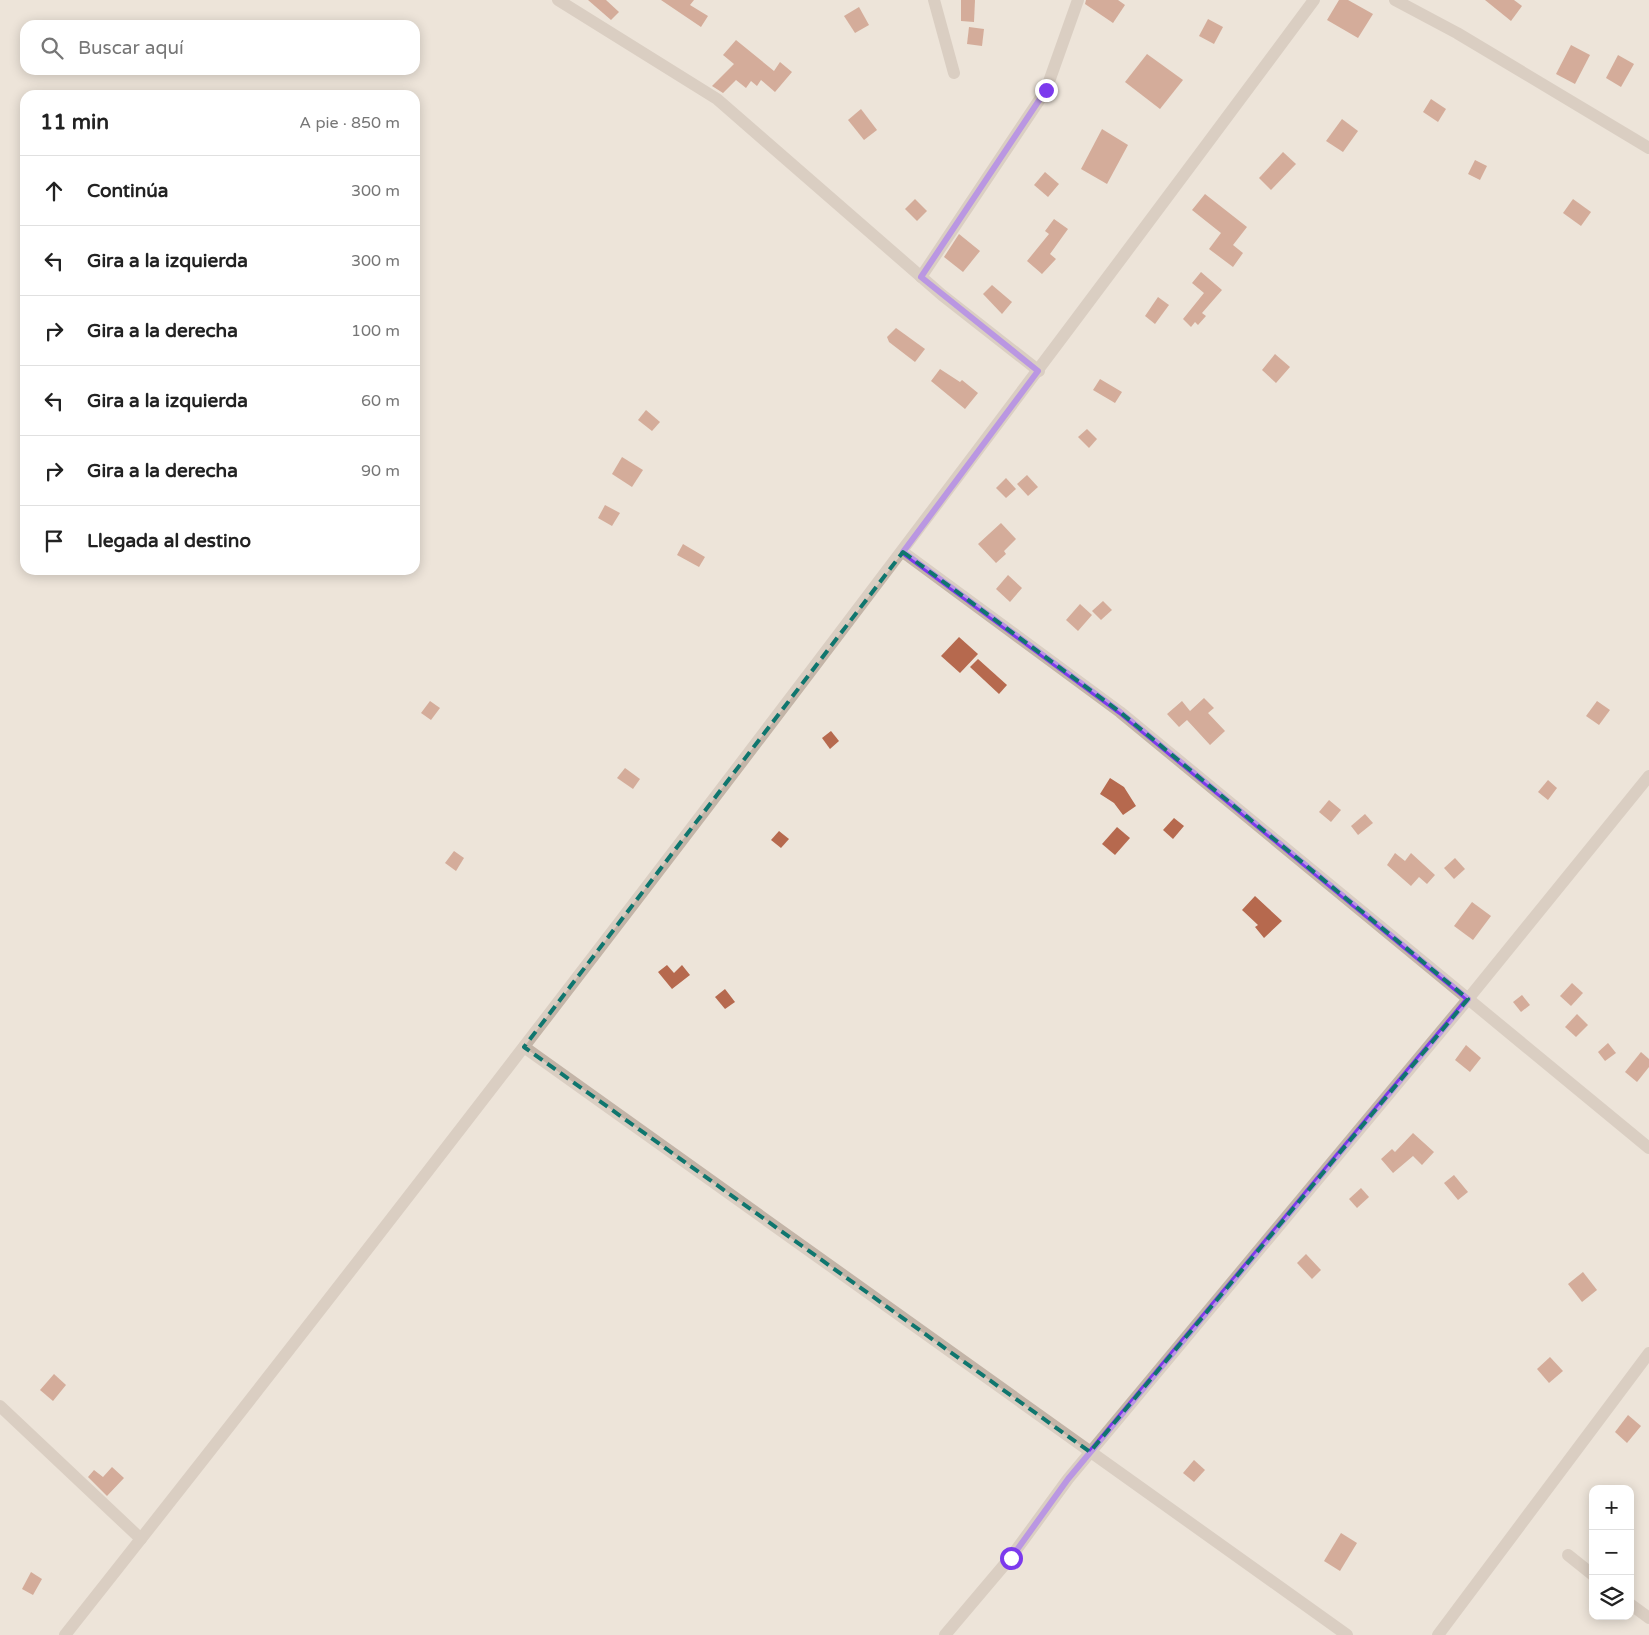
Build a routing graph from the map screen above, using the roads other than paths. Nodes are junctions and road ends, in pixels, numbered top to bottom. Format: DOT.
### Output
graph roads {
  1 [pos="558,0"];
  2 [pos="934,0"];
  3 [pos="1078,0"];
  4 [pos="1314,0"];
  5 [pos="1395,0"];
  6 [pos="954,73"];
  7 [pos="1649,148"];
  8 [pos="921,277"];
  9 [pos="1038,371"];
  10 [pos="903,552"];
  11 [pos="1649,776"];
  12 [pos="1468,999"];
  13 [pos="524,1046"];
  14 [pos="1649,1148"];
  15 [pos="1649,1353"];
  16 [pos="0,1406"];
  17 [pos="1090,1452"];
  18 [pos="141,1539"];
  19 [pos="1568,1555"];
  20 [pos="1589,1571"];
  21 [pos="1634,1607"];
  22 [pos="1649,1618"];
  23 [pos="65,1635"];
  24 [pos="945,1635"];
  25 [pos="1347,1635"];
  26 [pos="1438,1635"];
  1 -- 8 [label="street"];
  2 -- 6 [label="street"];
  3 -- 8 [label="street"];
  4 -- 9 [label="street"];
  5 -- 7 [label="street"];
  8 -- 9 [label="street"];
  9 -- 10 [label="street"];
  10 -- 12 [label="street"];
  10 -- 13 [label="street"];
  11 -- 12 [label="street"];
  12 -- 14 [label="street"];
  12 -- 17 [label="street"];
  13 -- 17 [label="street"];
  13 -- 18 [label="street"];
  15 -- 26 [label="street"];
  16 -- 18 [label="street"];
  17 -- 24 [label="street"];
  17 -- 25 [label="street"];
  18 -- 23 [label="street"];
  19 -- 20 [label="street"];
  21 -- 22 [label="street"];
}
